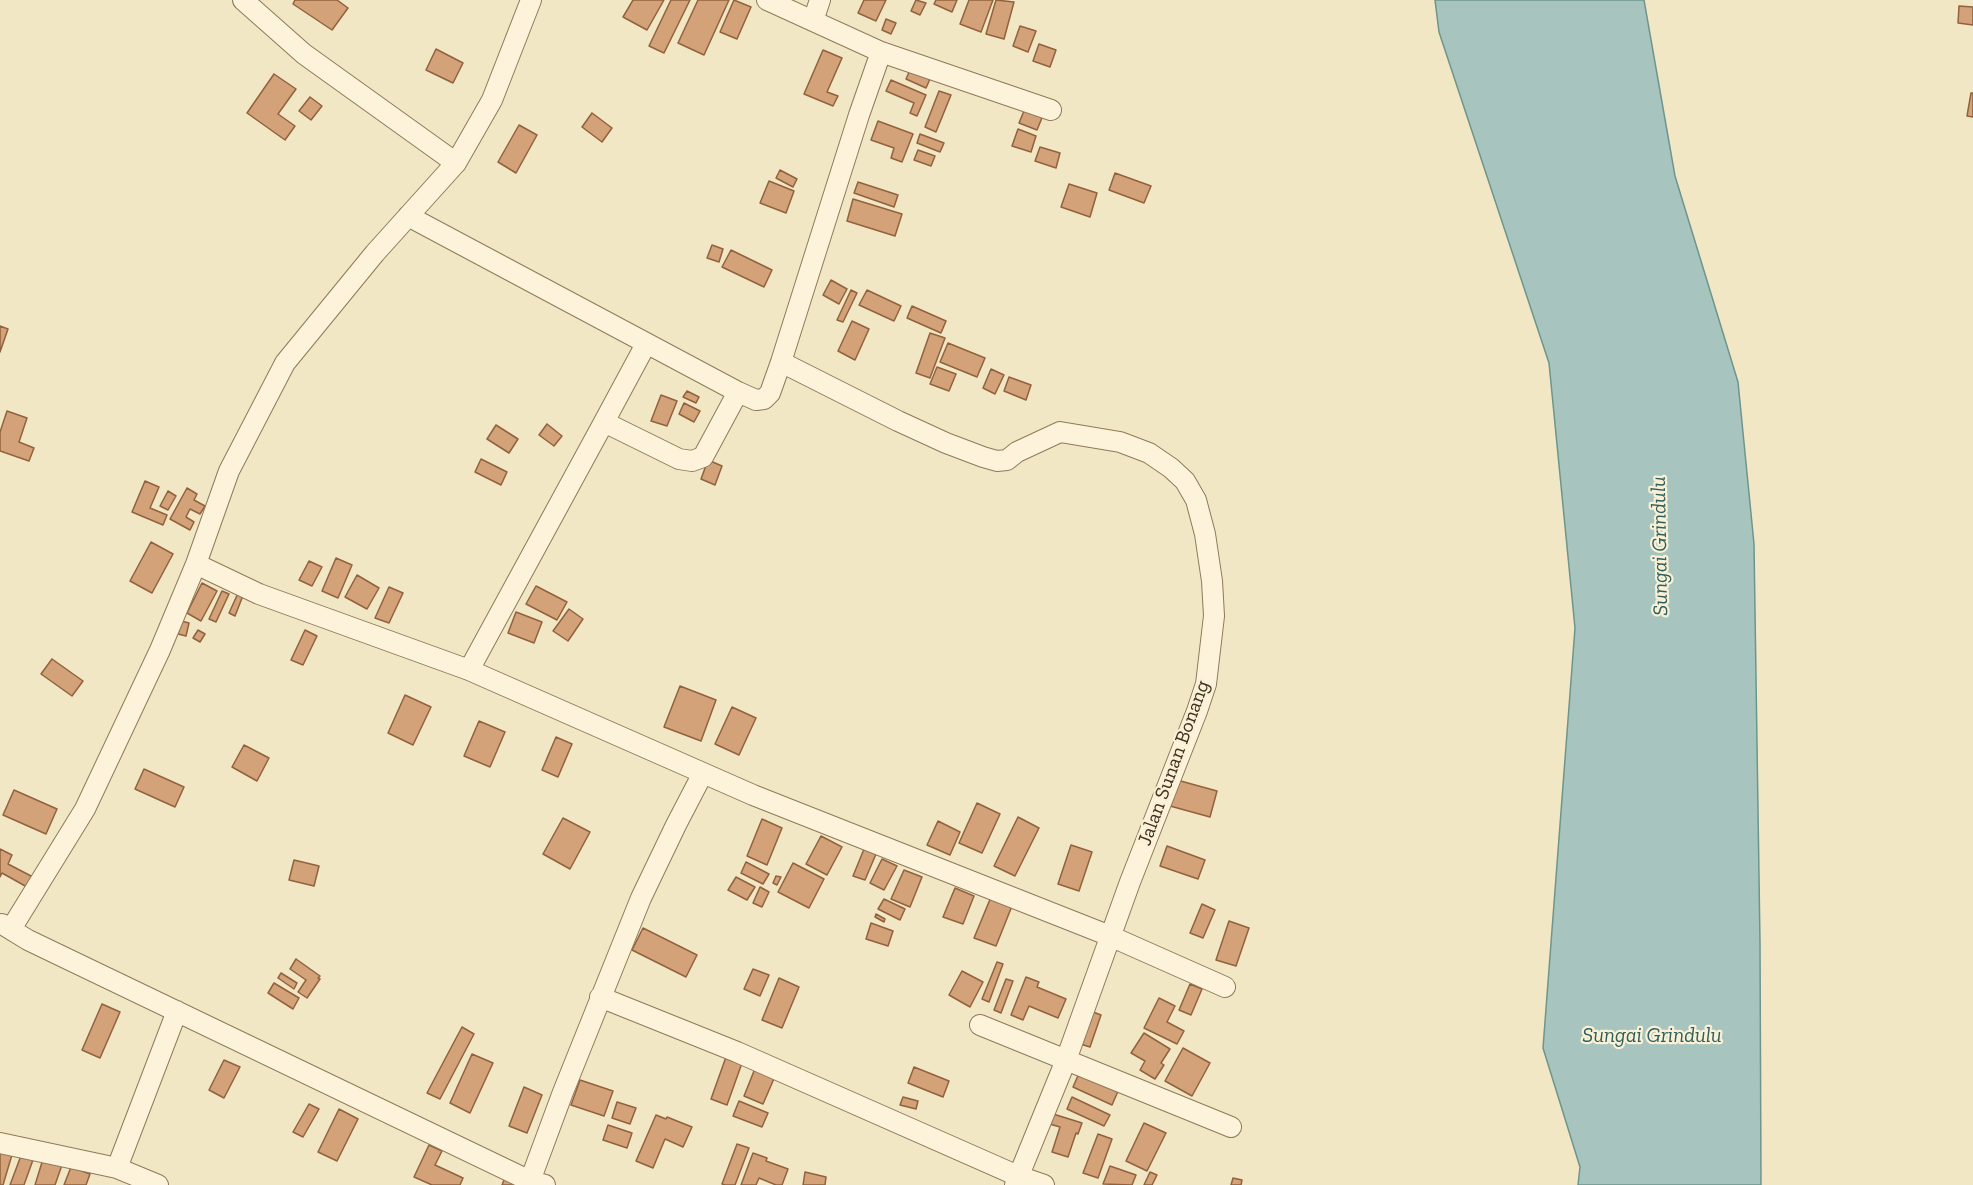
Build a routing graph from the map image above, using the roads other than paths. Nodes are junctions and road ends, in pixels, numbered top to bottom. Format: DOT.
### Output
graph roads {
  1 [pos="243,0"];
  2 [pos="531,0"];
  3 [pos="767,0"];
  4 [pos="820,0"];
  5 [pos="813,21"];
  6 [pos="881,52"];
  7 [pos="1052,110"];
  8 [pos="456,163"];
  9 [pos="408,216"];
  10 [pos="646,344"];
  11 [pos="781,363"];
  12 [pos="738,392"];
  13 [pos="604,422"];
  14 [pos="196,564"];
  15 [pos="469,670"];
  16 [pos="704,773"];
  17 [pos="6,926"];
  18 [pos="1110,936"];
  19 [pos="1226,987"];
  20 [pos="600,997"];
  21 [pos="177,1011"];
  22 [pos="980,1025"];
  23 [pos="1066,1060"];
  24 [pos="1231,1127"];
  25 [pos="0,1143"];
  26 [pos="117,1168"];
  27 [pos="1017,1181"];
  28 [pos="537,1183"];
  29 [pos="158,1185"];
  30 [pos="1044,1185"];
  1 -- 8 [label="street"];
  2 -- 8 [label="street"];
  3 -- 5 [label="street"];
  4 -- 5 [label="street"];
  5 -- 6 [label="street"];
  6 -- 7 [label="street"];
  6 -- 11 [label="street"];
  8 -- 9 [label="street"];
  9 -- 10 [label="street"];
  9 -- 14 [label="street"];
  10 -- 12 [label="street"];
  10 -- 13 [label="street"];
  11 -- 12 [label="street"];
  11 -- 18 [label="street, Jalan Sunan Bonang"];
  12 -- 13 [label="street"];
  13 -- 15 [label="street"];
  14 -- 15 [label="street"];
  14 -- 17 [label="street"];
  15 -- 16 [label="street"];
  16 -- 18 [label="street"];
  16 -- 20 [label="street"];
  17 -- 21 [label="street"];
  18 -- 19 [label="street"];
  18 -- 23 [label="street, Jalan Sunan Bonang"];
  20 -- 27 [label="street"];
  20 -- 28 [label="street"];
  21 -- 26 [label="street"];
  21 -- 28 [label="street"];
  22 -- 23 [label="street"];
  23 -- 24 [label="street"];
  23 -- 27 [label="street, Jalan Sunan Bonang"];
  25 -- 26 [label="street"];
  26 -- 29 [label="street"];
  27 -- 30 [label="street"];
}
